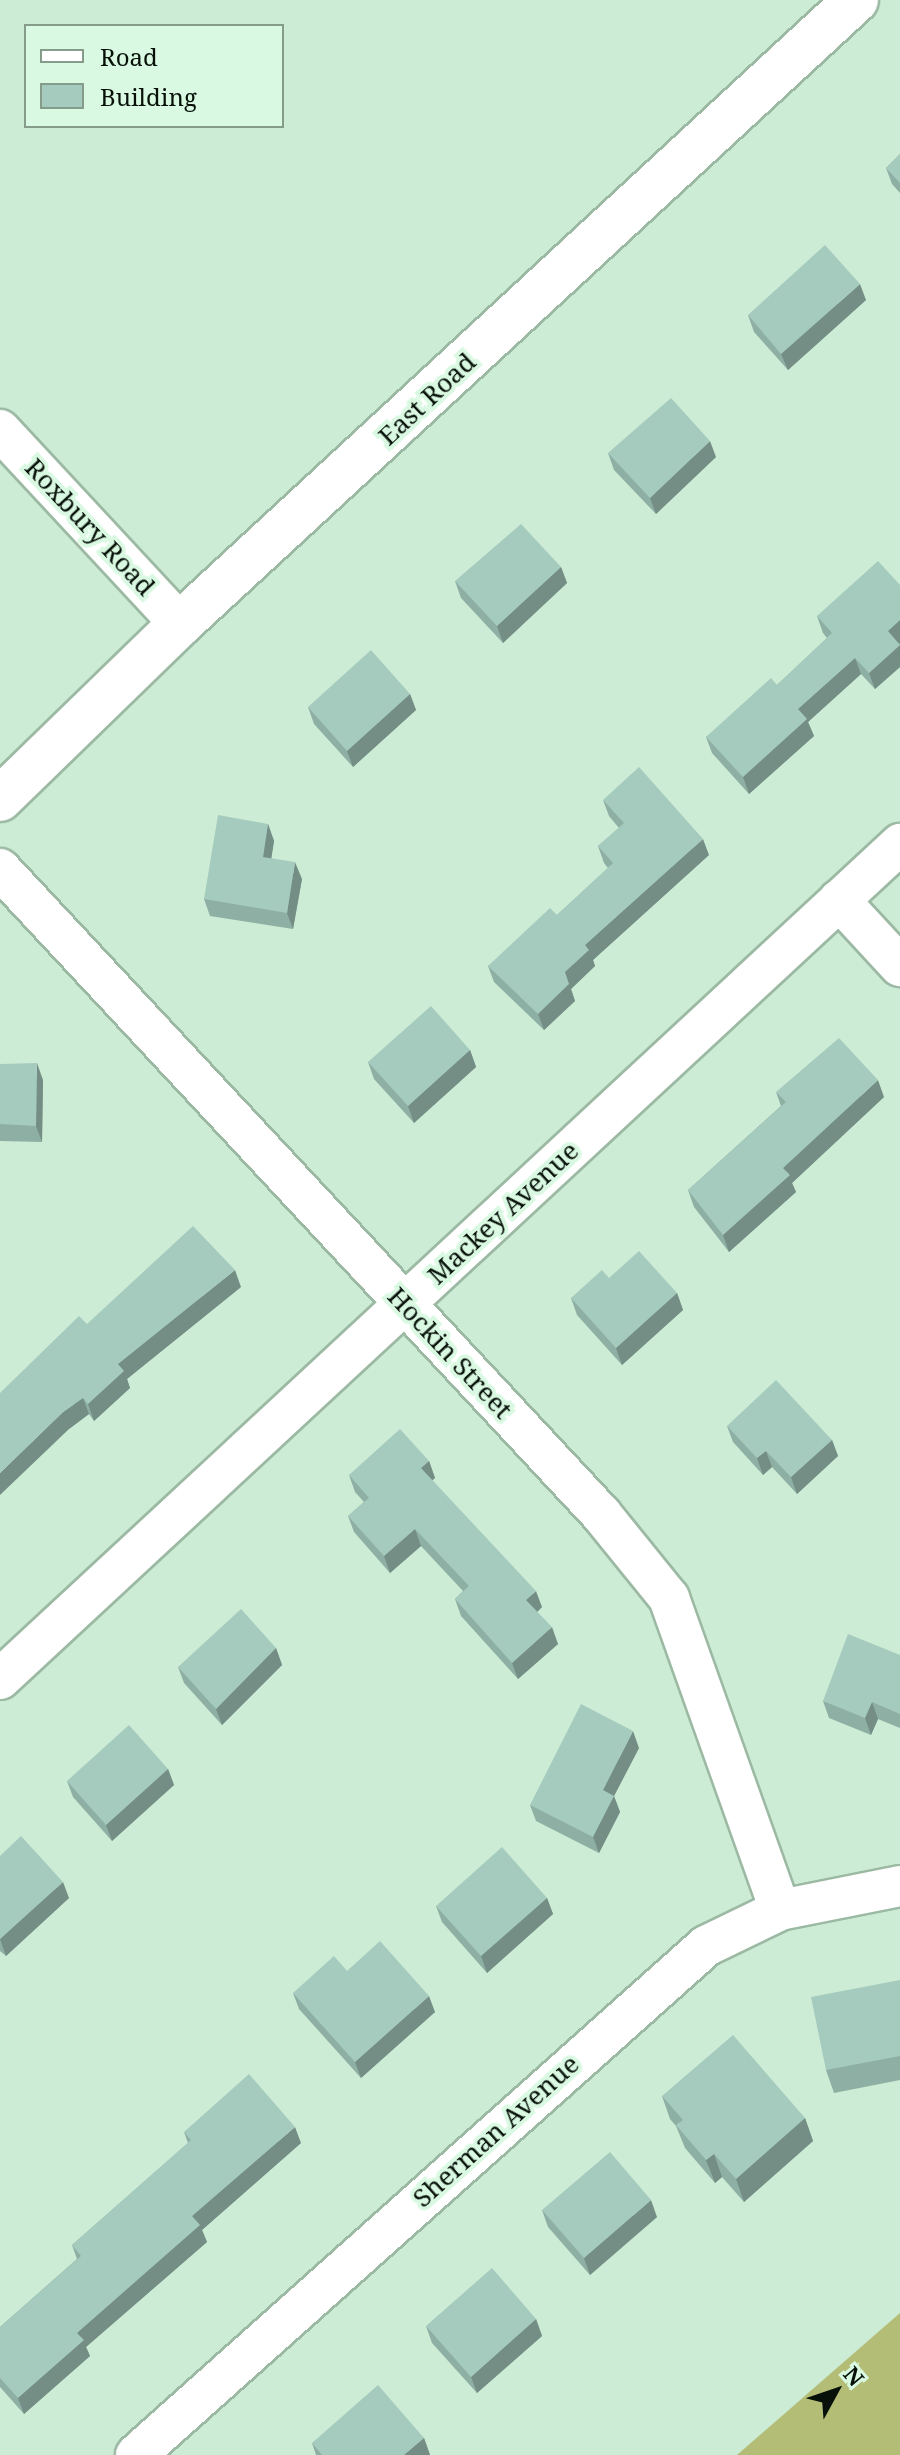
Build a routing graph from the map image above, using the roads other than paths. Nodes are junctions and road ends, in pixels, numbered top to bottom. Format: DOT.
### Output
graph roads {
  1 [pos="856,0"];
  2 [pos="0,430"];
  3 [pos="180,624"];
  4 [pos="0,799"];
  5 [pos="900,844"];
  6 [pos="0,869"];
  7 [pos="839,900"];
  8 [pos="900,966"];
  9 [pos="404,1304"];
  10 [pos="0,1679"];
  11 [pos="900,1886"];
  12 [pos="780,1910"];
  13 [pos="136,2455"];
  1 -- 3 [label="street, East Road"];
  2 -- 3 [label="street, Roxbury Road"];
  3 -- 4 [label="street, East Road"];
  5 -- 7 [label="street, Mackey Avenue"];
  6 -- 9 [label="street, Hockin Street"];
  7 -- 8 [label="street"];
  7 -- 9 [label="street, Mackey Avenue"];
  9 -- 10 [label="street, Mackey Avenue"];
  9 -- 12 [label="street, Hockin Street"];
  11 -- 12 [label="street, Sherman Avenue"];
  12 -- 13 [label="street, Sherman Avenue"];
}
